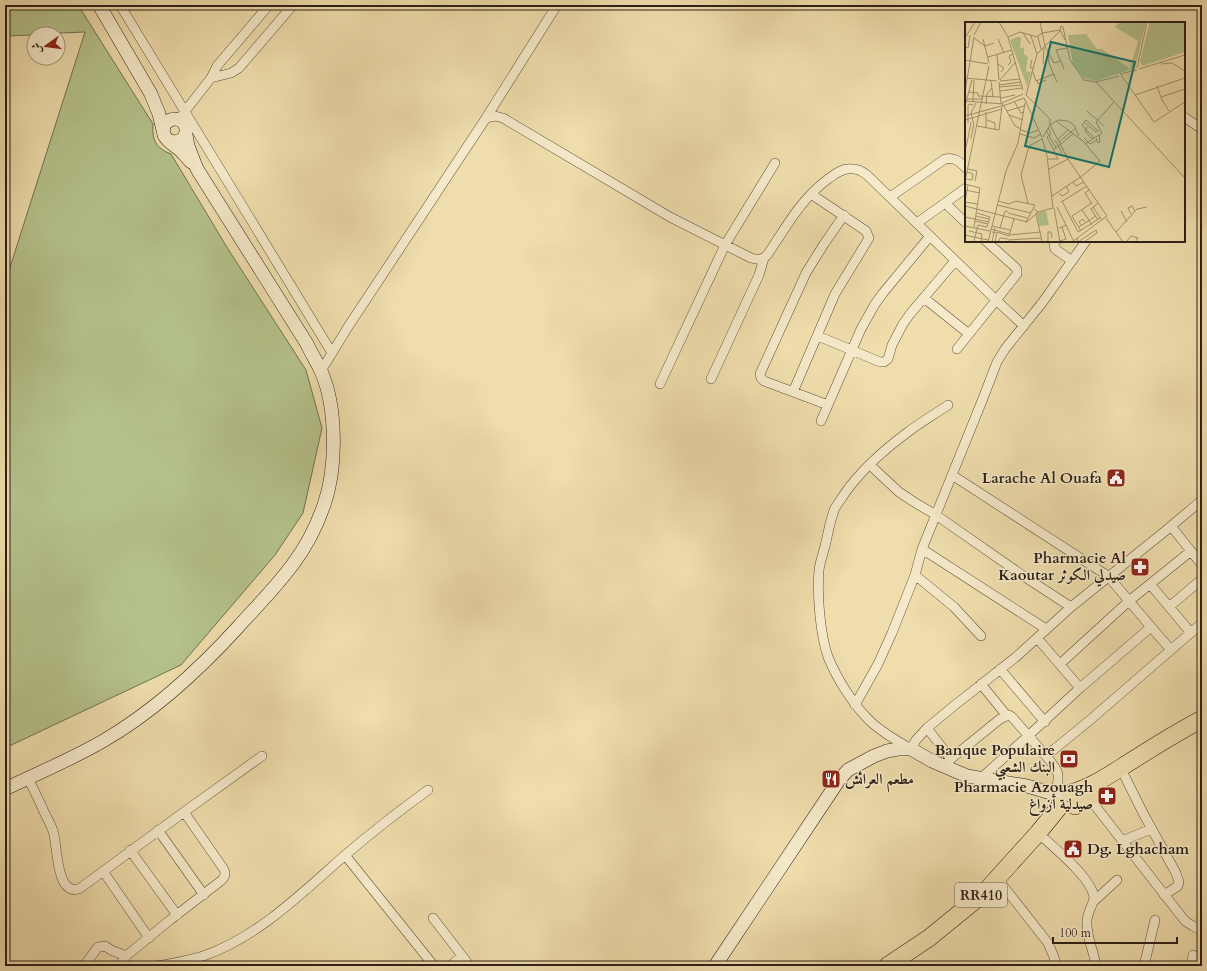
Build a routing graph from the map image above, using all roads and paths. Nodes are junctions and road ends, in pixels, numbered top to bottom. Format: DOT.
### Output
graph roads {
  1 [pos="99,5"];
  2 [pos="120,5"];
  3 [pos="269,5"];
  4 [pos="293,5"];
  5 [pos="557,5"];
  6 [pos="211,78"];
  7 [pos="151,94"];
  8 [pos="179,117"];
  9 [pos="486,118"];
  10 [pos="1185,118"];
  11 [pos="1202,129"];
  12 [pos="163,130"];
  13 [pos="186,135"];
  14 [pos="170,142"];
  15 [pos="775,163"];
  16 [pos="965,167"];
  17 [pos="197,169"];
  18 [pos="965,189"];
  19 [pos="811,194"];
  20 [pos="890,197"];
  21 [pos="945,203"];
  22 [pos="844,215"];
  23 [pos="965,221"];
  24 [pos="917,223"];
  25 [pos="930,236"];
  26 [pos="987,242"];
  27 [pos="1055,242"];
  28 [pos="1085,242"];
  29 [pos="725,245"];
  30 [pos="764,258"];
  31 [pos="955,261"];
  32 [pos="1072,261"];
  33 [pos="924,298"];
  34 [pos="996,300"];
  35 [pos="1024,326"];
  36 [pos="969,334"];
  37 [pos="818,336"];
  38 [pos="957,349"];
  39 [pos="852,350"];
  40 [pos="332,353"];
  41 [pos="321,371"];
  42 [pos="711,380"];
  43 [pos="660,384"];
  44 [pos="793,392"];
  45 [pos="828,405"];
  46 [pos="948,405"];
  47 [pos="821,421"];
  48 [pos="870,465"];
  49 [pos="952,475"];
  50 [pos="1200,505"];
  51 [pos="936,515"];
  52 [pos="1171,526"];
  53 [pos="922,549"];
  54 [pos="1192,551"];
  55 [pos="1202,565"];
  56 [pos="915,575"];
  57 [pos="1108,576"];
  58 [pos="1202,579"];
  59 [pos="1150,584"];
  60 [pos="1129,601"];
  61 [pos="1071,607"];
  62 [pos="1169,607"];
  63 [pos="1202,624"];
  64 [pos="1151,627"];
  65 [pos="1046,629"];
  66 [pos="1191,633"];
  67 [pos="981,636"];
  68 [pos="1037,638"];
  69 [pos="1170,650"];
  70 [pos="1060,664"];
  71 [pos="1000,670"];
  72 [pos="981,684"];
  73 [pos="1080,688"];
  74 [pos="855,705"];
  75 [pos="1006,716"];
  76 [pos="1202,719"];
  77 [pos="1045,722"];
  78 [pos="927,728"];
  79 [pos="1202,728"];
  80 [pos="1028,736"];
  81 [pos="911,749"];
  82 [pos="262,756"];
  83 [pos="1046,756"];
  84 [pos="946,763"];
  85 [pos="1124,775"];
  86 [pos="28,778"];
  87 [pos="980,779"];
  88 [pos="5,789"];
  89 [pos="428,790"];
  90 [pos="1090,798"];
  91 [pos="1064,799"];
  92 [pos="184,812"];
  93 [pos="1151,829"];
  94 [pos="158,830"];
  95 [pos="1038,833"];
  96 [pos="1122,840"];
  97 [pos="130,850"];
  98 [pos="345,855"];
  99 [pos="103,871"];
  100 [pos="997,878"];
  101 [pos="1117,880"];
  102 [pos="204,895"];
  103 [pos="1164,895"];
  104 [pos="1093,902"];
  105 [pos="177,915"];
  106 [pos="434,918"];
  107 [pos="1155,920"];
  108 [pos="1202,931"];
  109 [pos="149,938"];
  110 [pos="1193,955"];
  111 [pos="126,956"];
  112 [pos="462,956"];
  113 [pos="84,966"];
  114 [pos="119,966"];
  115 [pos="156,966"];
  116 [pos="434,966"];
  117 [pos="450,966"];
  118 [pos="470,966"];
  119 [pos="715,966"];
  120 [pos="887,966"];
  121 [pos="1056,966"];
  122 [pos="1096,966"];
  123 [pos="1144,966"];
  124 [pos="1191,966"];
  1 -- 7 [label="main road"];
  2 -- 8 [label="street"];
  3 -- 6 [label="street"];
  4 -- 6 [label="street"];
  5 -- 9 [label="street"];
  6 -- 8 [label="street"];
  7 -- 8 [label="main road"];
  7 -- 12 [label="main road"];
  8 -- 12 [label="main road"];
  8 -- 13 [label="main road"];
  8 -- 40 [label="street"];
  9 -- 29 [label="street"];
  9 -- 40 [label="street"];
  10 -- 11 [label="street"];
  12 -- 14 [label="main road"];
  13 -- 14 [label="main road"];
  13 -- 17 [label="main road"];
  14 -- 17 [label="main road"];
  15 -- 29 [label="street"];
  16 -- 20 [label="street"];
  17 -- 41 [label="main road"];
  18 -- 21 [label="street"];
  19 -- 20 [label="street"];
  19 -- 22 [label="street"];
  19 -- 30 [label="street"];
  20 -- 24 [label="street"];
  21 -- 23 [label="street"];
  21 -- 24 [label="street"];
  22 -- 37 [label="street"];
  22 -- 44 [label="street"];
  24 -- 25 [label="street"];
  25 -- 31 [label="street"];
  25 -- 39 [label="street"];
  26 -- 34 [label="street"];
  27 -- 32 [label="street"];
  28 -- 32 [label="street"];
  29 -- 30 [label="street"];
  29 -- 43 [label="street"];
  30 -- 42 [label="street"];
  31 -- 33 [label="street"];
  31 -- 34 [label="street"];
  32 -- 35 [label="street"];
  33 -- 36 [label="street"];
  33 -- 39 [label="street"];
  34 -- 35 [label="street"];
  34 -- 36 [label="street"];
  35 -- 49 [label="street"];
  36 -- 38 [label="street"];
  37 -- 39 [label="street"];
  37 -- 44 [label="street"];
  39 -- 45 [label="street"];
  40 -- 41 [label="street"];
  41 -- 86 [label="main road"];
  44 -- 45 [label="street"];
  45 -- 47 [label="street"];
  46 -- 48 [label="street"];
  48 -- 51 [label="street"];
  48 -- 74 [label="street"];
  49 -- 51 [label="street"];
  49 -- 57 [label="street"];
  50 -- 52 [label="street"];
  51 -- 53 [label="street"];
  51 -- 61 [label="street"];
  52 -- 54 [label="street"];
  52 -- 57 [label="street"];
  53 -- 56 [label="street"];
  53 -- 65 [label="street"];
  54 -- 55 [label="street"];
  54 -- 59 [label="street"];
  56 -- 67 [label="street"];
  56 -- 74 [label="street"];
  57 -- 60 [label="street"];
  57 -- 61 [label="street"];
  58 -- 62 [label="street"];
  59 -- 60 [label="street"];
  59 -- 62 [label="street"];
  60 -- 64 [label="street"];
  60 -- 70 [label="street"];
  61 -- 65 [label="street"];
  62 -- 66 [label="street"];
  63 -- 66 [label="street"];
  64 -- 69 [label="street"];
  64 -- 73 [label="street"];
  65 -- 68 [label="street"];
  66 -- 69 [label="street"];
  68 -- 70 [label="street"];
  68 -- 71 [label="street"];
  69 -- 83 [label="street"];
  70 -- 73 [label="street"];
  71 -- 72 [label="street"];
  71 -- 77 [label="street"];
  72 -- 75 [label="street"];
  72 -- 78 [label="street"];
  73 -- 77 [label="street"];
  74 -- 81 [label="street"];
  75 -- 80 [label="street"];
  75 -- 84 [label="street"];
  76 -- 91 [label="highway"];
  77 -- 80 [label="street"];
  78 -- 81 [label="street"];
  78 -- 84 [label="street"];
  79 -- 85 [label="highway, RR410"];
  80 -- 83 [label="street"];
  80 -- 87 [label="street"];
  81 -- 84 [label="main road"];
  81 -- 119 [label="main road"];
  82 -- 92 [label="street"];
  83 -- 91 [label="street"];
  84 -- 87 [label="main road"];
  85 -- 90 [label="highway, RR410"];
  85 -- 93 [label="street"];
  86 -- 88 [label="main road"];
  86 -- 99 [label="street"];
  87 -- 91 [label="main road"];
  89 -- 98 [label="street"];
  90 -- 91 [label="highway, RR410"];
  90 -- 96 [label="street"];
  91 -- 95 [label="highway, RR410"];
  92 -- 94 [label="street"];
  92 -- 102 [label="street"];
  93 -- 96 [label="street"];
  93 -- 103 [label="street"];
  94 -- 97 [label="street"];
  94 -- 102 [label="street"];
  95 -- 100 [label="highway, RR410"];
  95 -- 104 [label="street"];
  96 -- 103 [label="street"];
  97 -- 99 [label="street"];
  97 -- 105 [label="street"];
  98 -- 115 [label="street"];
  98 -- 116 [label="street"];
  99 -- 109 [label="street"];
  100 -- 120 [label="highway, RR410"];
  100 -- 121 [label="street"];
  101 -- 104 [label="street"];
  102 -- 105 [label="street"];
  103 -- 108 [label="street"];
  104 -- 122 [label="street"];
  105 -- 109 [label="street"];
  106 -- 112 [label="street"];
  107 -- 123 [label="street"];
  109 -- 111 [label="street"];
  110 -- 124 [label="street"];
  111 -- 113 [label="street"];
  111 -- 114 [label="street"];
  112 -- 117 [label="street"];
  112 -- 118 [label="street"];
}
